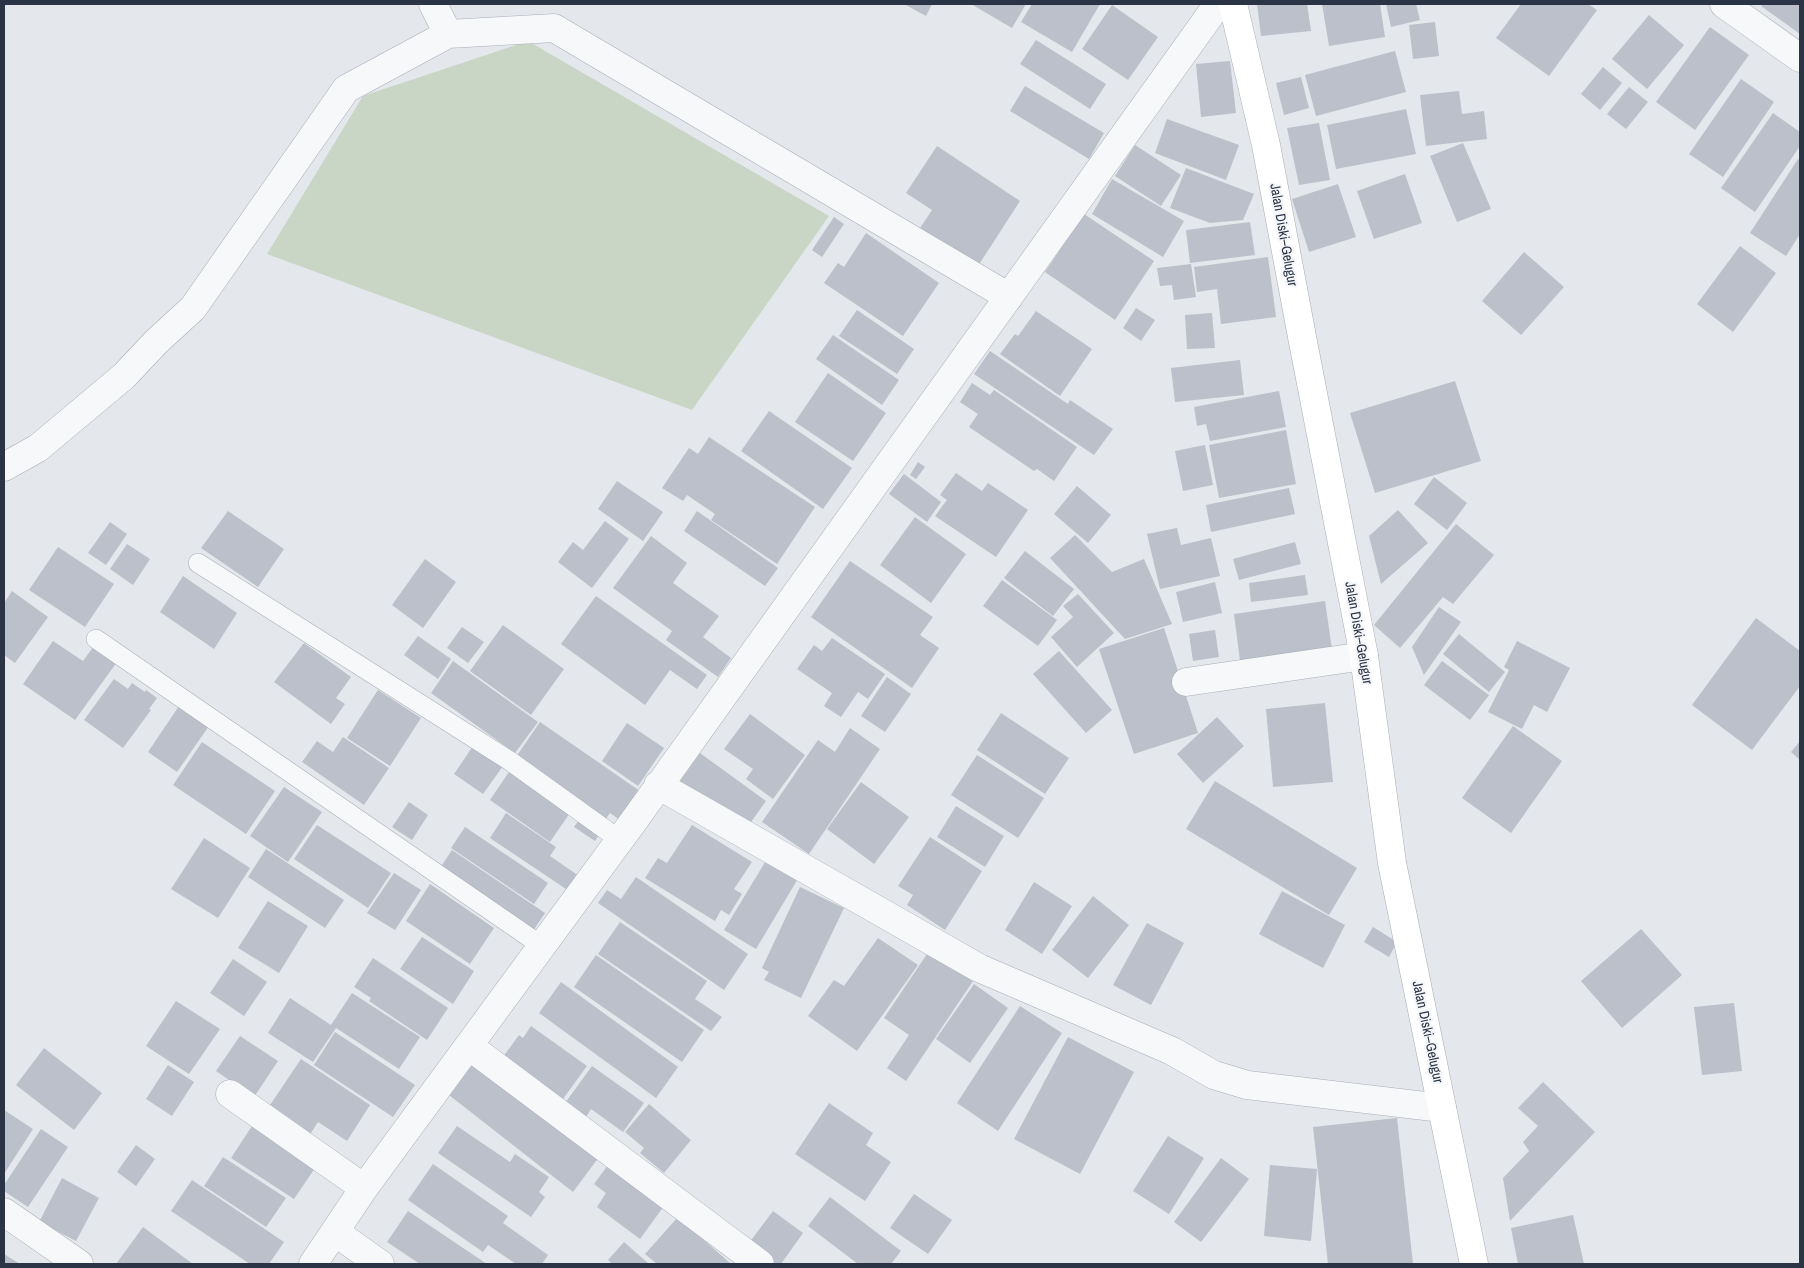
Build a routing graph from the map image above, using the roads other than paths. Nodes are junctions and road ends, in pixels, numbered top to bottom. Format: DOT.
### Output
graph roads {
  1 [pos="433,4"];
  2 [pos="1218,4"];
  3 [pos="1233,4"];
  4 [pos="1724,4"];
  5 [pos="448,34"];
  6 [pos="1800,58"];
  7 [pos="1010,298"];
  8 [pos="4,467"];
  9 [pos="198,563"];
  10 [pos="96,639"];
  11 [pos="1364,656"];
  12 [pos="1186,682"];
  13 [pos="658,785"];
  14 [pos="620,840"];
  15 [pos="542,946"];
  16 [pos="468,1046"];
  17 [pos="230,1094"];
  18 [pos="1442,1108"];
  19 [pos="364,1188"];
  20 [pos="4,1212"];
  21 [pos="335,1232"];
  22 [pos="79,1264"];
  23 [pos="313,1264"];
  24 [pos="380,1264"];
  25 [pos="760,1264"];
  26 [pos="1474,1264"];
  1 -- 5 [label="street"];
  2 -- 7 [label="street"];
  3 -- 11 [label="main road, Jalan Diski–Gelugur"];
  4 -- 6 [label="street"];
  5 -- 7 [label="street"];
  5 -- 8 [label="street"];
  7 -- 13 [label="street"];
  9 -- 14 [label="lane"];
  10 -- 15 [label="lane"];
  11 -- 12 [label="street"];
  11 -- 18 [label="main road, Jalan Diski–Gelugur"];
  13 -- 14 [label="street"];
  13 -- 18 [label="street"];
  14 -- 15 [label="street"];
  15 -- 16 [label="street"];
  16 -- 19 [label="street"];
  16 -- 25 [label="street"];
  17 -- 19 [label="street"];
  18 -- 26 [label="main road, Jalan Diski–Gelugur"];
  19 -- 21 [label="street"];
  20 -- 22 [label="street"];
  21 -- 23 [label="street"];
  21 -- 24 [label="street"];
}
